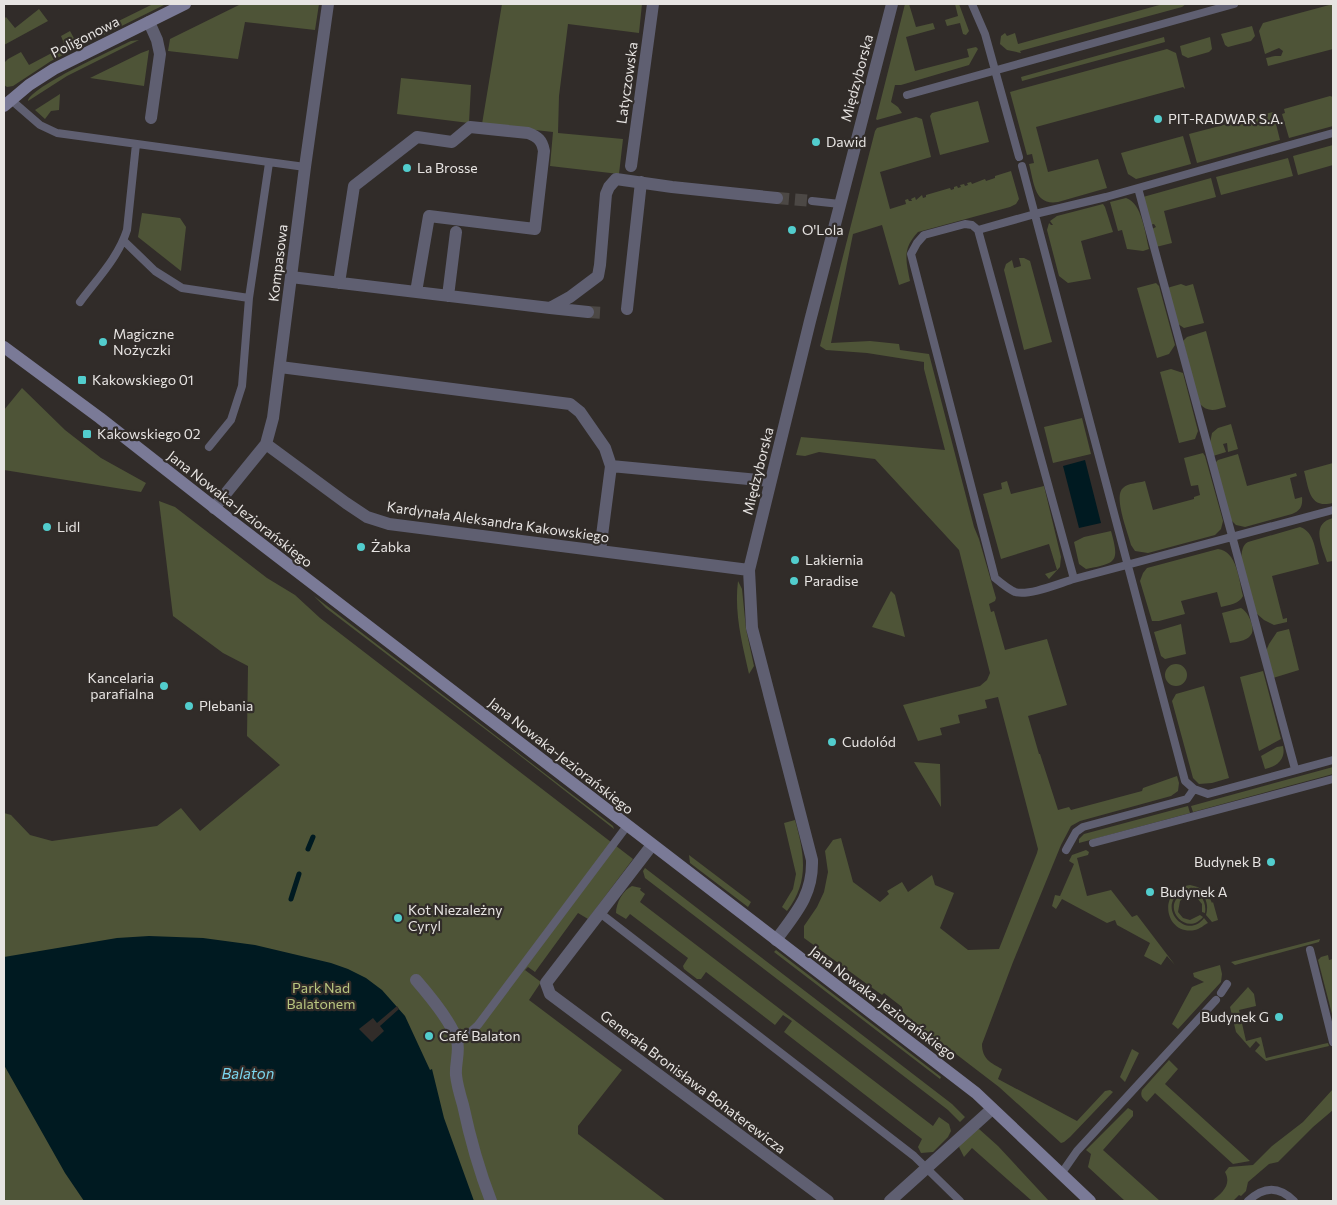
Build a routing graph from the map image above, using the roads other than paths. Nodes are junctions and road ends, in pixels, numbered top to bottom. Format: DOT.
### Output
graph roads {
  1 [pos="185,4"];
  2 [pos="328,4"];
  3 [pos="653,4"];
  4 [pos="892,4"];
  5 [pos="972,4"];
  6 [pos="1234,4"];
  7 [pos="1205,8"];
  8 [pos="149,22"];
  9 [pos="996,71"];
  10 [pos="907,95"];
  11 [pos="7,103"];
  12 [pos="151,118"];
  13 [pos="1333,133"];
  14 [pos="136,144"];
  15 [pos="1019,157"];
  16 [pos="269,163"];
  17 [pos="631,166"];
  18 [pos="1022,166"];
  19 [pos="305,167"];
  20 [pos="641,182"];
  21 [pos="1138,188"];
  22 [pos="777,198"];
  23 [pos="812,201"];
  24 [pos="840,204"];
  25 [pos="1035,214"];
  26 [pos="978,230"];
  27 [pos="456,232"];
  28 [pos="124,241"];
  29 [pos="291,277"];
  30 [pos="338,283"];
  31 [pos="416,292"];
  32 [pos="448,296"];
  33 [pos="250,298"];
  34 [pos="80,302"];
  35 [pos="550,308"];
  36 [pos="627,309"];
  37 [pos="588,312"];
  38 [pos="4,347"];
  39 [pos="280,367"];
  40 [pos="266,444"];
  41 [pos="210,448"];
  42 [pos="611,466"];
  43 [pos="770,482"];
  44 [pos="214,508"];
  45 [pos="1333,510"];
  46 [pos="1233,538"];
  47 [pos="600,551"];
  48 [pos="1127,565"];
  49 [pos="749,570"];
  50 [pos="1074,579"];
  51 [pos="1333,760"];
  52 [pos="1295,769"];
  53 [pos="1333,779"];
  54 [pos="1194,789"];
  55 [pos="627,826"];
  56 [pos="1093,843"];
  57 [pos="652,845"];
  58 [pos="1066,850"];
  59 [pos="600,913"];
  60 [pos="776,940"];
  61 [pos="1310,950"];
  62 [pos="416,980"];
  63 [pos="1226,984"];
  64 [pos="1221,993"];
  65 [pos="1216,1000"];
  66 [pos="457,1040"];
  67 [pos="1333,1042"];
  68 [pos="992,1109"];
  69 [pos="926,1167"];
  70 [pos="1061,1174"];
  71 [pos="491,1201"];
  72 [pos="828,1201"];
  73 [pos="890,1201"];
  74 [pos="960,1201"];
  75 [pos="1090,1201"];
  76 [pos="1248,1201"];
  77 [pos="1294,1201"];
  1 -- 8 [label="street, Poligonowa"];
  2 -- 19 [label="street, Kompasowa"];
  3 -- 17 [label="street, Latyczowska"];
  4 -- 24 [label="street, Międzyborska"];
  5 -- 9 [label="lane"];
  6 -- 7 [label="lane"];
  7 -- 9 [label="lane"];
  8 -- 11 [label="street, Poligonowa"];
  8 -- 12 [label="street"];
  9 -- 10 [label="lane"];
  9 -- 15 [label="lane"];
  11 -- 14 [label="lane"];
  13 -- 21 [label="lane"];
  14 -- 16 [label="lane"];
  14 -- 28 [label="lane"];
  16 -- 19 [label="lane"];
  16 -- 33 [label="lane"];
  18 -- 25 [label="lane"];
  19 -- 29 [label="street, Kompasowa"];
  20 -- 22 [label="street"];
  20 -- 35 [label="street"];
  20 -- 36 [label="street"];
  21 -- 25 [label="lane"];
  21 -- 46 [label="lane"];
  23 -- 24 [label="lane"];
  24 -- 43 [label="street, Międzyborska"];
  25 -- 26 [label="lane"];
  25 -- 48 [label="lane"];
  26 -- 50 [label="lane"];
  26 -- 50 [label="lane"];
  27 -- 32 [label="street"];
  28 -- 33 [label="lane"];
  28 -- 34 [label="lane"];
  29 -- 30 [label="street"];
  29 -- 39 [label="street, Kompasowa"];
  30 -- 31 [label="street"];
  30 -- 31 [label="street"];
  31 -- 32 [label="street"];
  32 -- 35 [label="street"];
  33 -- 41 [label="lane"];
  35 -- 37 [label="street"];
  38 -- 44 [label="street, Jana Nowaka-Jeziorańskiego"];
  39 -- 40 [label="street, Kompasowa"];
  39 -- 42 [label="street"];
  40 -- 44 [label="street, Kompasowa"];
  40 -- 47 [label="street, Kardynała Aleksandra Kakowskiego"];
  42 -- 43 [label="street"];
  42 -- 47 [label="street"];
  43 -- 49 [label="street, Międzyborska"];
  44 -- 55 [label="street, Jana Nowaka-Jeziorańskiego"];
  45 -- 46 [label="lane"];
  46 -- 48 [label="lane"];
  46 -- 52 [label="lane"];
  47 -- 49 [label="street, Kardynała Aleksandra Kakowskiego"];
  48 -- 50 [label="lane"];
  48 -- 54 [label="lane"];
  49 -- 60 [label="street, Międzyborska"];
  51 -- 52 [label="lane"];
  52 -- 54 [label="lane"];
  53 -- 56 [label="lane"];
  54 -- 58 [label="lane"];
  55 -- 57 [label="street, Jana Nowaka-Jeziorańskiego"];
  55 -- 66 [label="lane"];
  57 -- 59 [label="street"];
  57 -- 60 [label="street, Jana Nowaka-Jeziorańskiego"];
  59 -- 69 [label="lane"];
  59 -- 72 [label="street, Generała Bronisława Bohaterewicza"];
  60 -- 68 [label="street, Jana Nowaka-Jeziorańskiego"];
  61 -- 67 [label="lane"];
  62 -- 66 [label="street"];
  63 -- 64 [label="lane"];
  65 -- 70 [label="lane"];
  66 -- 71 [label="street"];
  68 -- 69 [label="street"];
  68 -- 70 [label="street, Jana Nowaka-Jeziorańskiego"];
  69 -- 73 [label="street"];
  69 -- 74 [label="lane"];
  70 -- 75 [label="street, Jana Nowaka-Jeziorańskiego"];
  76 -- 77 [label="lane"];
}
